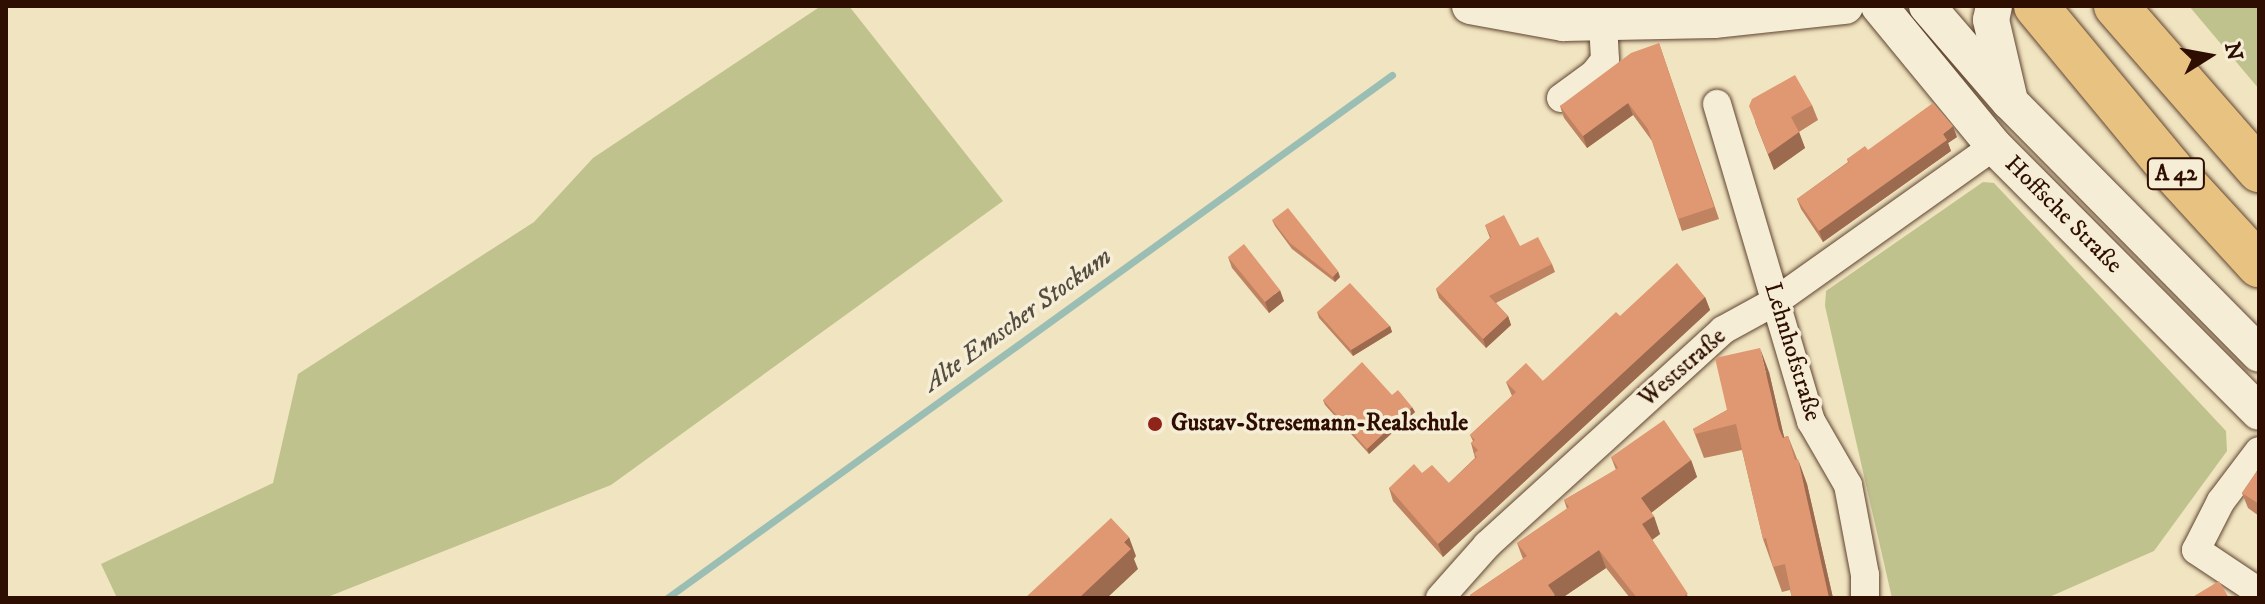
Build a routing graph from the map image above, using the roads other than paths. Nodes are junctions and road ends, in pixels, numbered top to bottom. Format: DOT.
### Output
graph roads {
  1 [pos="1470,6"];
  2 [pos="1845,6"];
  3 [pos="1879,6"];
  4 [pos="1927,6"];
  5 [pos="1994,6"];
  6 [pos="2036,6"];
  7 [pos="2116,6"];
  8 [pos="1603,22"];
  9 [pos="1561,98"];
  10 [pos="2010,102"];
  11 [pos="1717,104"];
  12 [pos="1994,146"];
  13 [pos="2259,170"];
  14 [pos="2259,265"];
  15 [pos="1776,301"];
  16 [pos="2259,354"];
  17 [pos="2259,412"];
  18 [pos="2259,451"];
  19 [pos="2259,592"];
  20 [pos="1440,598"];
  21 [pos="1865,598"];
  1 -- 8 [label="street"];
  2 -- 8 [label="street"];
  3 -- 12 [label="street, Hoffsche Straße"];
  4 -- 10 [label="street, Hoffsche Straße"];
  5 -- 10 [label="street"];
  6 -- 14 [label="highway, A 42"];
  7 -- 13 [label="highway, A 42"];
  8 -- 9 [label="street"];
  10 -- 16 [label="street, Hoffsche Straße"];
  11 -- 15 [label="street, Lehnhofstraße"];
  12 -- 15 [label="street, Weststraße"];
  12 -- 17 [label="street, Hoffsche Straße"];
  15 -- 20 [label="street, Weststraße"];
  15 -- 21 [label="street, Lehnhofstraße"];
  18 -- 19 [label="street"];
}
